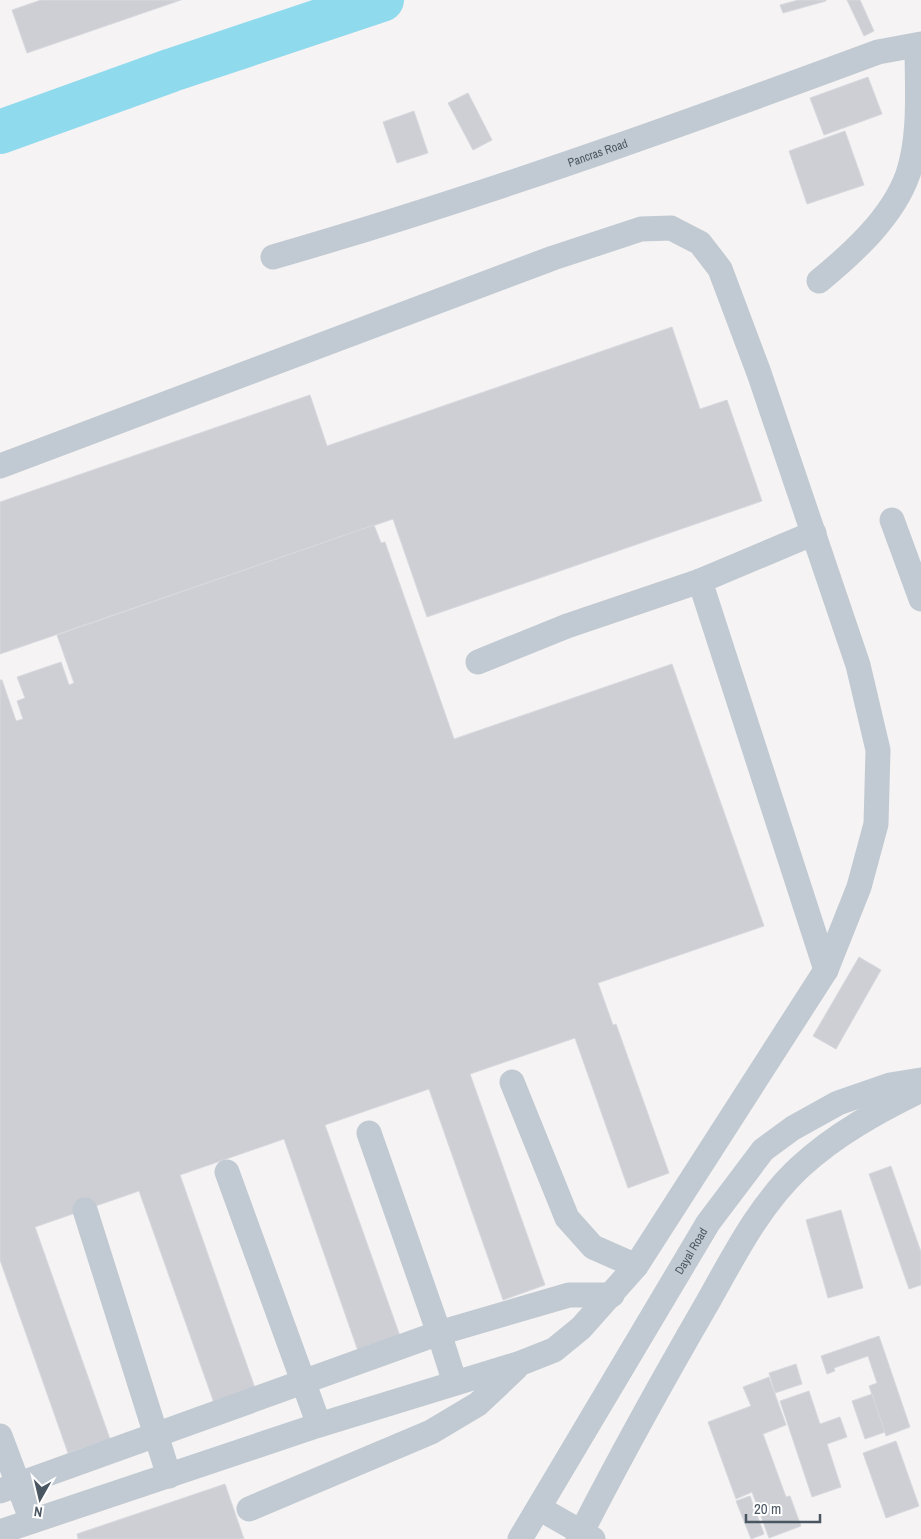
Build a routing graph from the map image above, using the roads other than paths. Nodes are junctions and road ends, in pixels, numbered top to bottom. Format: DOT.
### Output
graph roads {
  1 [pos="919,45"];
  2 [pos="272,257"];
  3 [pos="819,282"];
  4 [pos="0,466"];
  5 [pos="892,520"];
  6 [pos="814,533"];
  7 [pos="700,581"];
  8 [pos="921,599"];
  9 [pos="478,662"];
  10 [pos="826,970"];
  11 [pos="921,1080"];
  12 [pos="512,1082"];
  13 [pos="921,1090"];
  14 [pos="369,1133"];
  15 [pos="227,1172"];
  16 [pos="85,1210"];
  17 [pos="636,1266"];
  18 [pos="612,1295"];
  19 [pos="439,1333"];
  20 [pos="522,1363"];
  21 [pos="304,1382"];
  22 [pos="455,1383"];
  23 [pos="319,1425"];
  24 [pos="156,1434"];
  25 [pos="0,1436"];
  26 [pos="169,1476"];
  27 [pos="9,1488"];
  28 [pos="539,1508"];
  29 [pos="249,1509"];
  30 [pos="32,1521"];
  31 [pos="0,1532"];
  32 [pos="584,1537"];
  33 [pos="522,1538"];
  1 -- 2 [label="street, Pancras Road"];
  1 -- 3 [label="street"];
  4 -- 6 [label="street"];
  5 -- 8 [label="street"];
  6 -- 7 [label="street"];
  6 -- 10 [label="street"];
  7 -- 9 [label="street"];
  7 -- 10 [label="street"];
  10 -- 17 [label="street"];
  11 -- 28 [label="street, Dayal Road"];
  12 -- 17 [label="street"];
  13 -- 32 [label="street"];
  14 -- 19 [label="street"];
  15 -- 21 [label="street"];
  16 -- 24 [label="street"];
  17 -- 18 [label="street"];
  18 -- 19 [label="street"];
  18 -- 20 [label="street"];
  19 -- 21 [label="street"];
  19 -- 22 [label="street"];
  20 -- 22 [label="street"];
  20 -- 29 [label="street"];
  21 -- 23 [label="street"];
  21 -- 24 [label="street"];
  22 -- 23 [label="street"];
  23 -- 26 [label="street"];
  24 -- 26 [label="street"];
  24 -- 27 [label="street"];
  25 -- 27 [label="street"];
  26 -- 30 [label="street"];
  27 -- 30 [label="street"];
  28 -- 32 [label="street"];
  28 -- 33 [label="street, Dayal Road"];
  30 -- 31 [label="street"];
}
